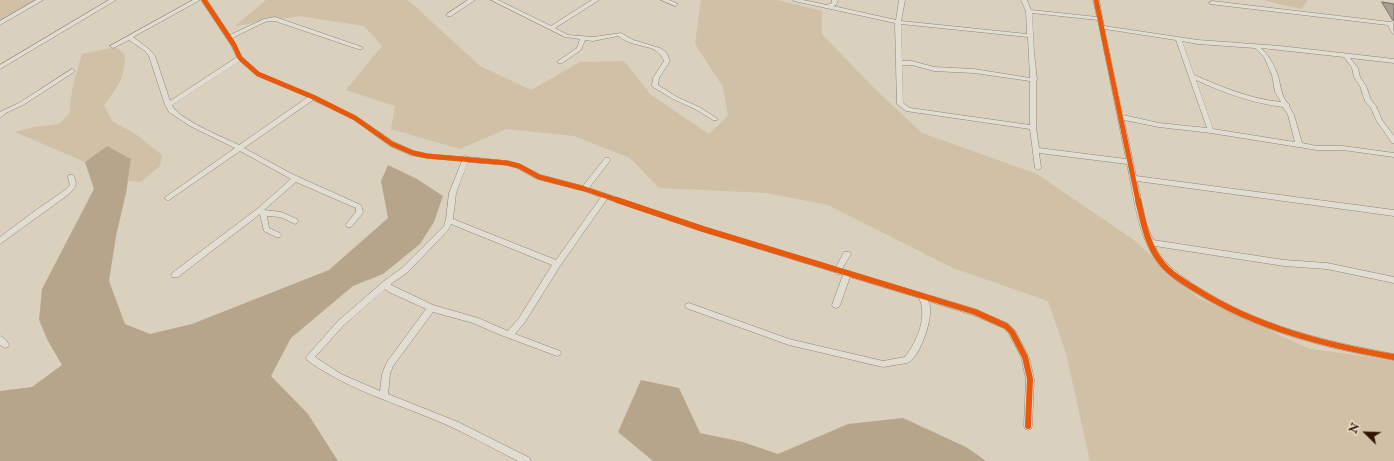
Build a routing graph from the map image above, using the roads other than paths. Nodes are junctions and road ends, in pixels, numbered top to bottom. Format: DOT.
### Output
graph roads {
  1 [pos="40,0"];
  2 [pos="113,0"];
  3 [pos="197,0"];
  4 [pos="204,0"];
  5 [pos="472,0"];
  6 [pos="494,0"];
  7 [pos="596,0"];
  8 [pos="664,0"];
  9 [pos="796,0"];
  10 [pos="835,0"];
  11 [pos="902,0"];
  12 [pos="1024,0"];
  13 [pos="1096,0"];
  14 [pos="1212,2"];
  15 [pos="675,4"];
  16 [pos="826,7"];
  17 [pos="1029,11"];
  18 [pos="449,15"];
  19 [pos="1100,19"];
  20 [pos="898,22"];
  21 [pos="0,23"];
  22 [pos="1392,24"];
  23 [pos="1101,27"];
  24 [pos="552,28"];
  25 [pos="1394,32"];
  26 [pos="1030,36"];
  27 [pos="229,37"];
  28 [pos="130,38"];
  29 [pos="583,38"];
  30 [pos="1178,39"];
  31 [pos="113,46"];
  32 [pos="1256,46"];
  33 [pos="360,48"];
  34 [pos="1347,57"];
  35 [pos="240,58"];
  36 [pos="1394,61"];
  37 [pos="560,62"];
  38 [pos="898,63"];
  39 [pos="0,67"];
  40 [pos="72,71"];
  41 [pos="1192,76"];
  42 [pos="1034,80"];
  43 [pos="313,97"];
  44 [pos="168,105"];
  45 [pos="1286,105"];
  46 [pos="1,112"];
  47 [pos="1122,117"];
  48 [pos="715,119"];
  49 [pos="1033,127"];
  50 [pos="1211,131"];
  51 [pos="1394,141"];
  52 [pos="1299,144"];
  53 [pos="240,148"];
  54 [pos="1036,150"];
  55 [pos="1394,155"];
  56 [pos="465,158"];
  57 [pos="607,160"];
  58 [pos="1131,162"];
  59 [pos="1038,168"];
  60 [pos="71,177"];
  61 [pos="296,178"];
  62 [pos="1135,178"];
  63 [pos="585,189"];
  64 [pos="604,196"];
  65 [pos="167,198"];
  66 [pos="261,212"];
  67 [pos="1394,213"];
  68 [pos="295,221"];
  69 [pos="450,221"];
  70 [pos="349,225"];
  71 [pos="278,235"];
  72 [pos="0,241"];
  73 [pos="1149,242"];
  74 [pos="847,254"];
  75 [pos="557,264"];
  76 [pos="837,271"];
  77 [pos="847,274"];
  78 [pos="175,275"];
  79 [pos="1394,280"];
  80 [pos="387,283"];
  81 [pos="922,296"];
  82 [pos="836,305"];
  83 [pos="689,306"];
  84 [pos="431,308"];
  85 [pos="510,336"];
  86 [pos="557,353"];
  87 [pos="1394,357"];
  88 [pos="384,395"];
  89 [pos="1028,426"];
  90 [pos="527,461"];
  1 -- 21 [label="street"];
  2 -- 39 [label="street"];
  3 -- 28 [label="street"];
  4 -- 27 [label="street"];
  5 -- 18 [label="street"];
  6 -- 24 [label="street"];
  7 -- 24 [label="street"];
  8 -- 15 [label="street"];
  9 -- 16 [label="street"];
  10 -- 16 [label="street"];
  11 -- 20 [label="street"];
  12 -- 17 [label="street"];
  13 -- 19 [label="street"];
  14 -- 22 [label="street"];
  16 -- 20 [label="street"];
  17 -- 19 [label="street"];
  17 -- 26 [label="street"];
  19 -- 23 [label="street"];
  20 -- 26 [label="street"];
  20 -- 38 [label="street"];
  22 -- 25 [label="street"];
  23 -- 30 [label="street"];
  23 -- 47 [label="street"];
  24 -- 29 [label="street"];
  26 -- 42 [label="street"];
  27 -- 33 [label="street"];
  27 -- 35 [label="street"];
  28 -- 31 [label="street"];
  28 -- 44 [label="street"];
  29 -- 37 [label="street"];
  29 -- 48 [label="street"];
  30 -- 32 [label="street"];
  30 -- 41 [label="street"];
  32 -- 34 [label="street"];
  32 -- 45 [label="street"];
  34 -- 36 [label="street"];
  34 -- 51 [label="street"];
  35 -- 43 [label="street"];
  35 -- 44 [label="street"];
  38 -- 42 [label="street"];
  38 -- 49 [label="street"];
  40 -- 46 [label="street"];
  41 -- 45 [label="street"];
  41 -- 50 [label="street"];
  42 -- 49 [label="street"];
  43 -- 53 [label="street"];
  43 -- 56 [label="street"];
  44 -- 53 [label="street"];
  45 -- 52 [label="street"];
  47 -- 50 [label="street"];
  47 -- 58 [label="street"];
  49 -- 54 [label="street"];
  50 -- 52 [label="street"];
  52 -- 55 [label="street"];
  53 -- 61 [label="street"];
  53 -- 65 [label="street"];
  54 -- 58 [label="street"];
  54 -- 59 [label="street"];
  56 -- 63 [label="street"];
  56 -- 69 [label="street"];
  57 -- 63 [label="street"];
  58 -- 62 [label="street"];
  60 -- 72 [label="street"];
  61 -- 66 [label="street"];
  61 -- 70 [label="street"];
  62 -- 67 [label="street"];
  62 -- 73 [label="street"];
  63 -- 64 [label="street"];
  64 -- 75 [label="street"];
  64 -- 76 [label="street"];
  66 -- 68 [label="street"];
  66 -- 71 [label="street"];
  66 -- 78 [label="street"];
  69 -- 75 [label="street"];
  69 -- 80 [label="street"];
  73 -- 79 [label="street"];
  73 -- 87 [label="street"];
  74 -- 76 [label="street"];
  75 -- 85 [label="street"];
  76 -- 77 [label="street"];
  77 -- 81 [label="street"];
  77 -- 82 [label="street"];
  80 -- 84 [label="street"];
  80 -- 88 [label="street"];
  81 -- 83 [label="street"];
  81 -- 89 [label="street"];
  84 -- 85 [label="street"];
  84 -- 88 [label="street"];
  85 -- 86 [label="street"];
  88 -- 90 [label="street"];
}
